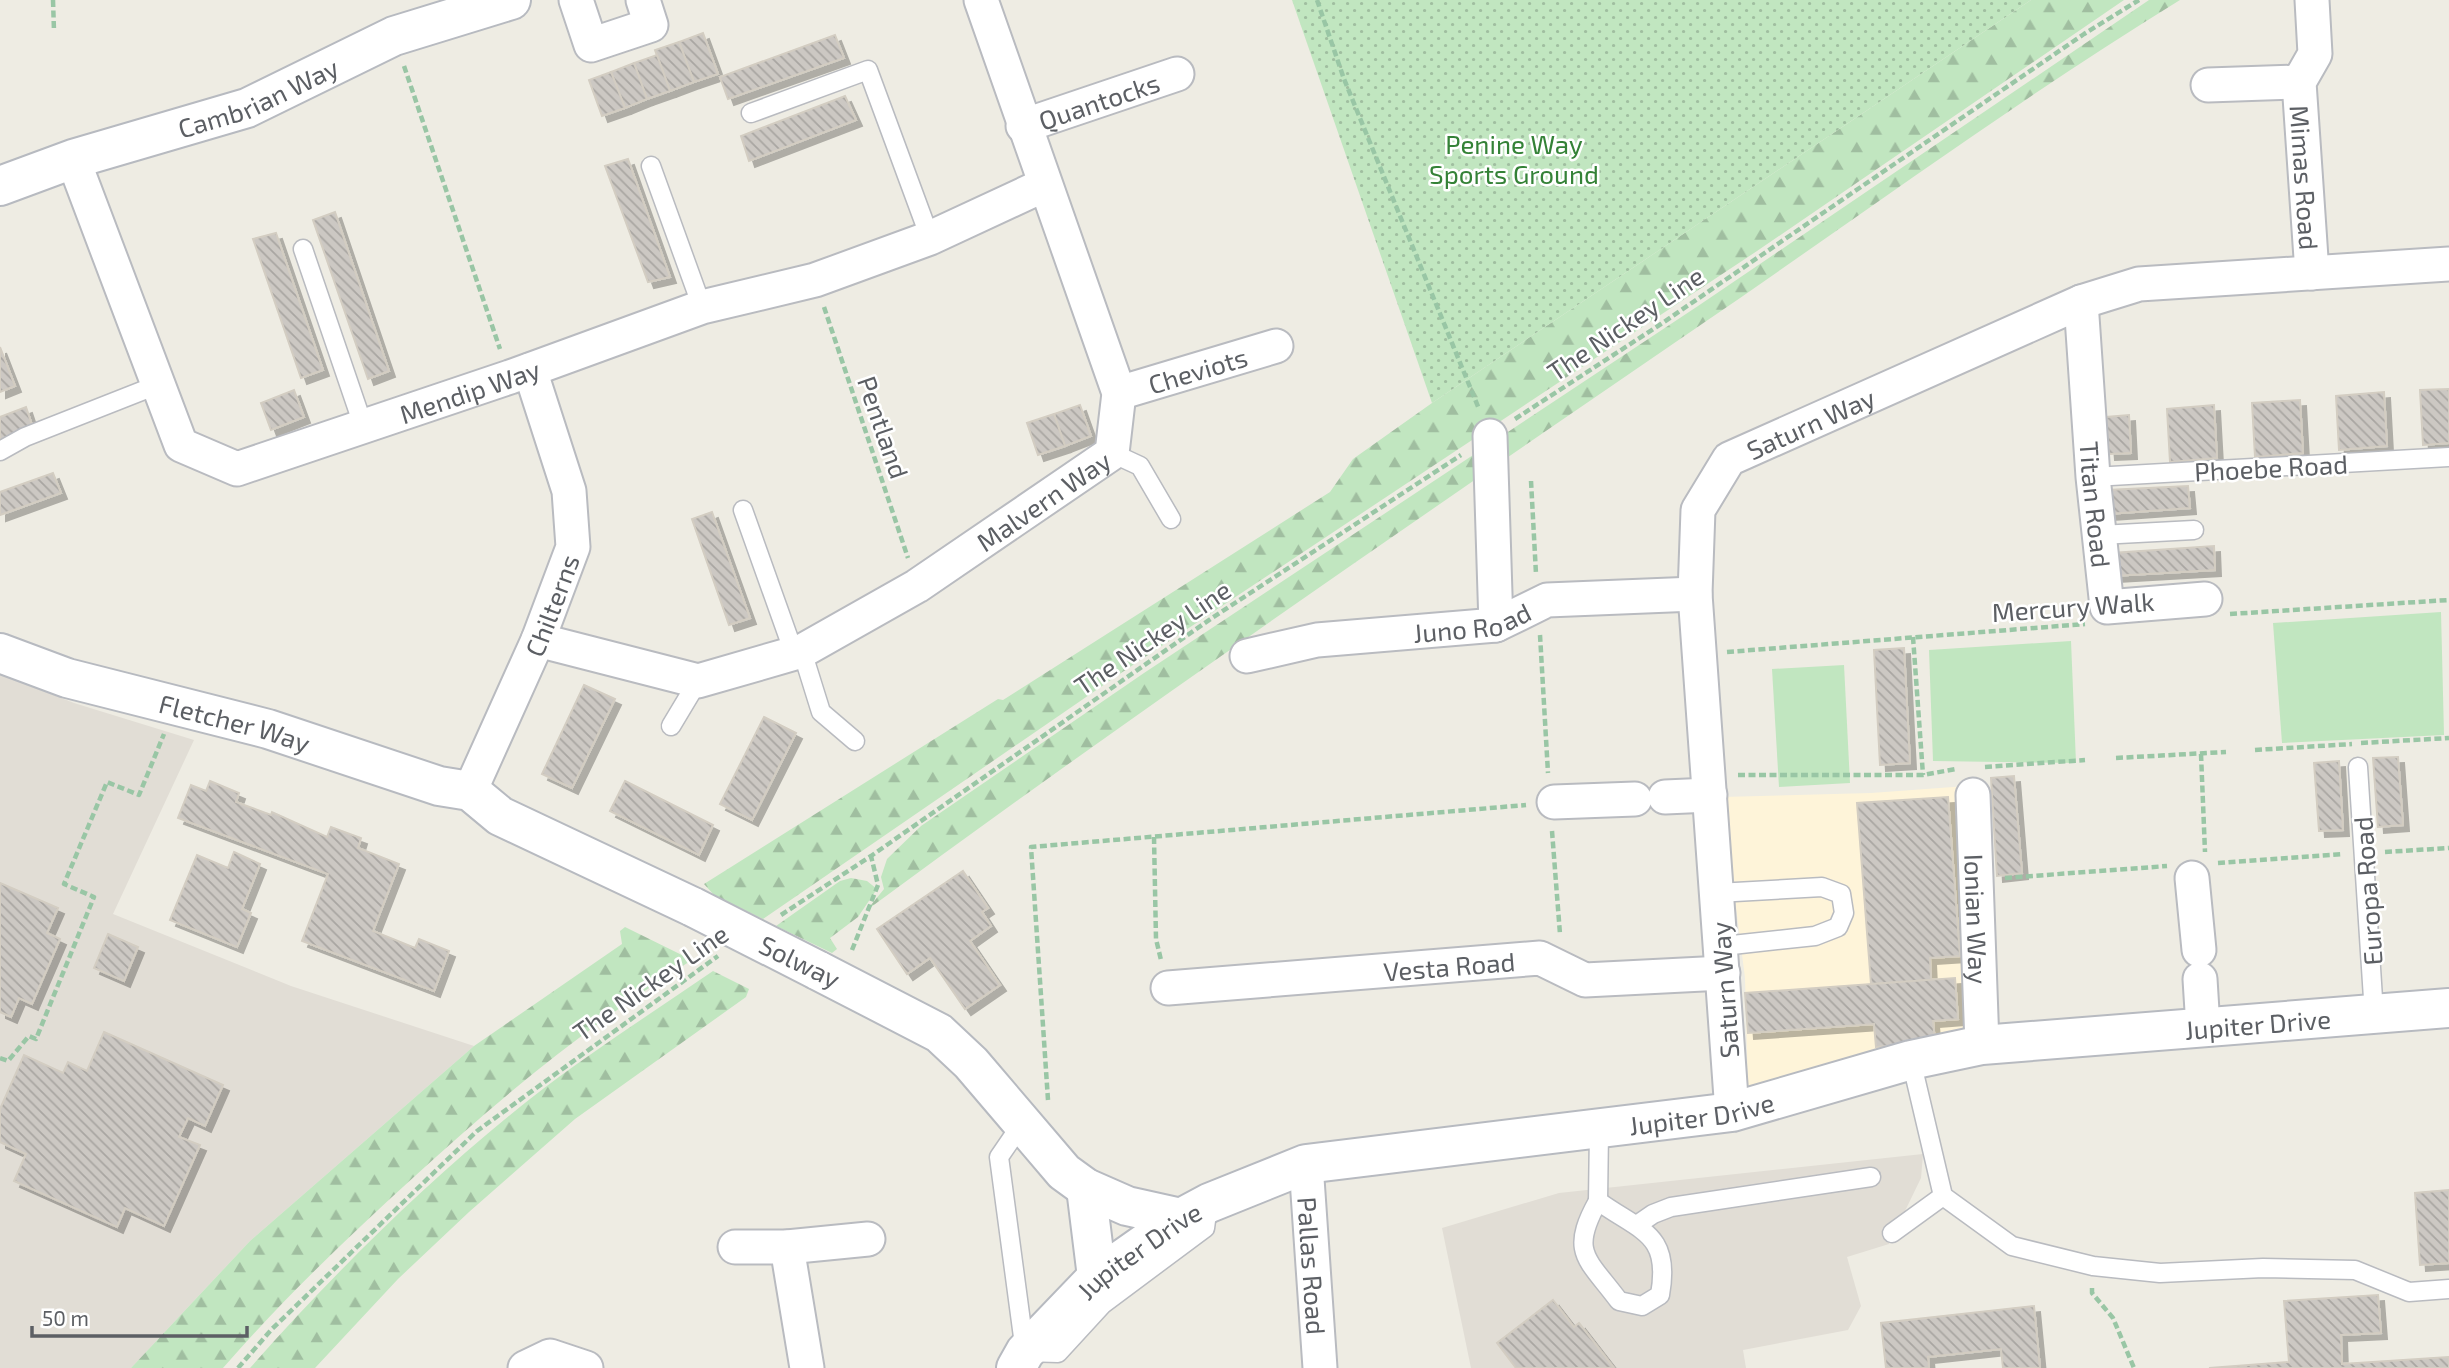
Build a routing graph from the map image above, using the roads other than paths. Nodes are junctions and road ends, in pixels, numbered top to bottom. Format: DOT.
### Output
graph roads {
  1 [pos="511,0"];
  2 [pos="576,0"];
  3 [pos="643,0"];
  4 [pos="981,0"];
  5 [pos="2312,0"];
  6 [pos="1177,74"];
  7 [pos="2299,82"];
  8 [pos="2208,85"];
  9 [pos="751,113"];
  10 [pos="1023,126"];
  11 [pos="73,159"];
  12 [pos="651,166"];
  13 [pos="1044,185"];
  14 [pos="0,186"];
  15 [pos="930,238"];
  16 [pos="303,249"];
  17 [pos="2449,264"];
  18 [pos="2312,273"];
  19 [pos="2081,302"];
  20 [pos="702,307"];
  21 [pos="1276,346"];
  22 [pos="520,373"];
  23 [pos="157,384"];
  24 [pos="1119,393"];
  25 [pos="363,425"];
  26 [pos="1490,436"];
  27 [pos="0,451"];
  28 [pos="1112,453"];
  29 [pos="2449,457"];
  30 [pos="2093,477"];
  31 [pos="743,510"];
  32 [pos="1171,519"];
  33 [pos="2194,530"];
  34 [pos="2100,536"];
  35 [pos="1695,594"];
  36 [pos="2211,607"];
  37 [pos="1496,625"];
  38 [pos="538,640"];
  39 [pos="798,652"];
  40 [pos="0,653"];
  41 [pos="1247,656"];
  42 [pos="698,681"];
  43 [pos="671,726"];
  44 [pos="855,741"];
  45 [pos="2358,767"];
  46 [pos="1973,777"];
  47 [pos="1709,785"];
  48 [pos="470,791"];
  49 [pos="1552,803"];
  50 [pos="2192,878"];
  51 [pos="1717,893"];
  52 [pos="1723,960"];
  53 [pos="1168,988"];
  54 [pos="2449,1008"];
  55 [pos="2374,1014"];
  56 [pos="2203,1027"];
  57 [pos="1982,1045"];
  58 [pos="1911,1060"];
  59 [pos="1732,1112"];
  60 [pos="1023,1122"];
  61 [pos="1599,1130"];
  62 [pos="1306,1164"];
  63 [pos="1871,1177"];
  64 [pos="1086,1188"];
  65 [pos="1943,1196"];
  66 [pos="1598,1200"];
  67 [pos="1195,1210"];
  68 [pos="1637,1225"];
  69 [pos="1892,1233"];
  70 [pos="868,1239"];
  71 [pos="735,1247"];
  72 [pos="787,1247"];
  73 [pos="1097,1277"];
  74 [pos="2449,1289"];
  75 [pos="1020,1360"];
  76 [pos="525,1368"];
  77 [pos="586,1368"];
  78 [pos="807,1368"];
  79 [pos="1320,1368"];
  1 -- 11 [label="street, Cambrian Way"];
  2 -- 3 [label="street"];
  4 -- 10 [label="street, Malvern Way"];
  5 -- 7 [label="street, Mimas Road"];
  6 -- 10 [label="street, Quantocks"];
  7 -- 8 [label="street, Mimas Road"];
  7 -- 18 [label="street, Mimas Road"];
  9 -- 15 [label="lane"];
  10 -- 13 [label="street, Malvern Way"];
  11 -- 14 [label="street, Cambrian Way"];
  11 -- 23 [label="street, Mendip Way"];
  12 -- 20 [label="lane"];
  13 -- 15 [label="street, Mendip Way"];
  13 -- 24 [label="street, Malvern Way"];
  15 -- 20 [label="street, Mendip Way"];
  16 -- 25 [label="lane"];
  17 -- 18 [label="street, Saturn Way"];
  18 -- 19 [label="street, Saturn Way"];
  19 -- 30 [label="street, Titan Road"];
  19 -- 35 [label="street, Saturn Way"];
  20 -- 22 [label="street, Mendip Way"];
  21 -- 24 [label="street, Cheviots"];
  22 -- 25 [label="street, Mendip Way"];
  22 -- 38 [label="street, Chilterns"];
  23 -- 25 [label="street, Mendip Way"];
  23 -- 27 [label="lane"];
  24 -- 28 [label="street, Malvern Way"];
  26 -- 37 [label="street"];
  28 -- 32 [label="lane"];
  28 -- 39 [label="street, Malvern Way"];
  29 -- 30 [label="lane, Phoebe Road"];
  30 -- 34 [label="street, Titan Road"];
  31 -- 39 [label="lane"];
  33 -- 34 [label="lane"];
  34 -- 36 [label="street, Titan Road"];
  35 -- 37 [label="street, Juno Road"];
  35 -- 47 [label="street, Saturn Way"];
  37 -- 41 [label="street, Juno Road"];
  38 -- 42 [label="street"];
  38 -- 48 [label="street, Chilterns"];
  39 -- 42 [label="street, Malvern Way"];
  39 -- 44 [label="lane"];
  40 -- 48 [label="street, Fletcher Way"];
  42 -- 43 [label="lane"];
  45 -- 55 [label="lane, Europa Road"];
  46 -- 57 [label="street, Ionian Way"];
  47 -- 49 [label="street"];
  47 -- 51 [label="street, Saturn Way"];
  48 -- 60 [label="street, Solway, bridge"];
  50 -- 56 [label="street"];
  51 -- 52 [label="street, Saturn Way"];
  51 -- 52 [label="lane"];
  52 -- 53 [label="street, Vesta Road"];
  52 -- 59 [label="street, Saturn Way"];
  54 -- 55 [label="street, Jupiter Drive"];
  55 -- 56 [label="street, Jupiter Drive"];
  56 -- 57 [label="street, Jupiter Drive"];
  57 -- 58 [label="street, Jupiter Drive"];
  58 -- 59 [label="street, Jupiter Drive"];
  58 -- 65 [label="lane"];
  59 -- 61 [label="street, Jupiter Drive"];
  60 -- 64 [label="street, Solway"];
  60 -- 75 [label="lane"];
  61 -- 62 [label="street, Jupiter Drive"];
  61 -- 66 [label="lane"];
  62 -- 67 [label="street, Jupiter Drive"];
  62 -- 79 [label="street, Pallas Road"];
  63 -- 68 [label="lane"];
  64 -- 67 [label="street, Solway"];
  64 -- 73 [label="street"];
  65 -- 69 [label="lane"];
  65 -- 74 [label="lane"];
  66 -- 68 [label="lane"];
  66 -- 68 [label="lane"];
  67 -- 73 [label="street, Jupiter Drive"];
  67 -- 75 [label="lane"];
  70 -- 72 [label="street"];
  71 -- 72 [label="street"];
  72 -- 78 [label="street"];
  73 -- 75 [label="street, Jupiter Drive"];
  76 -- 77 [label="street"];
}
